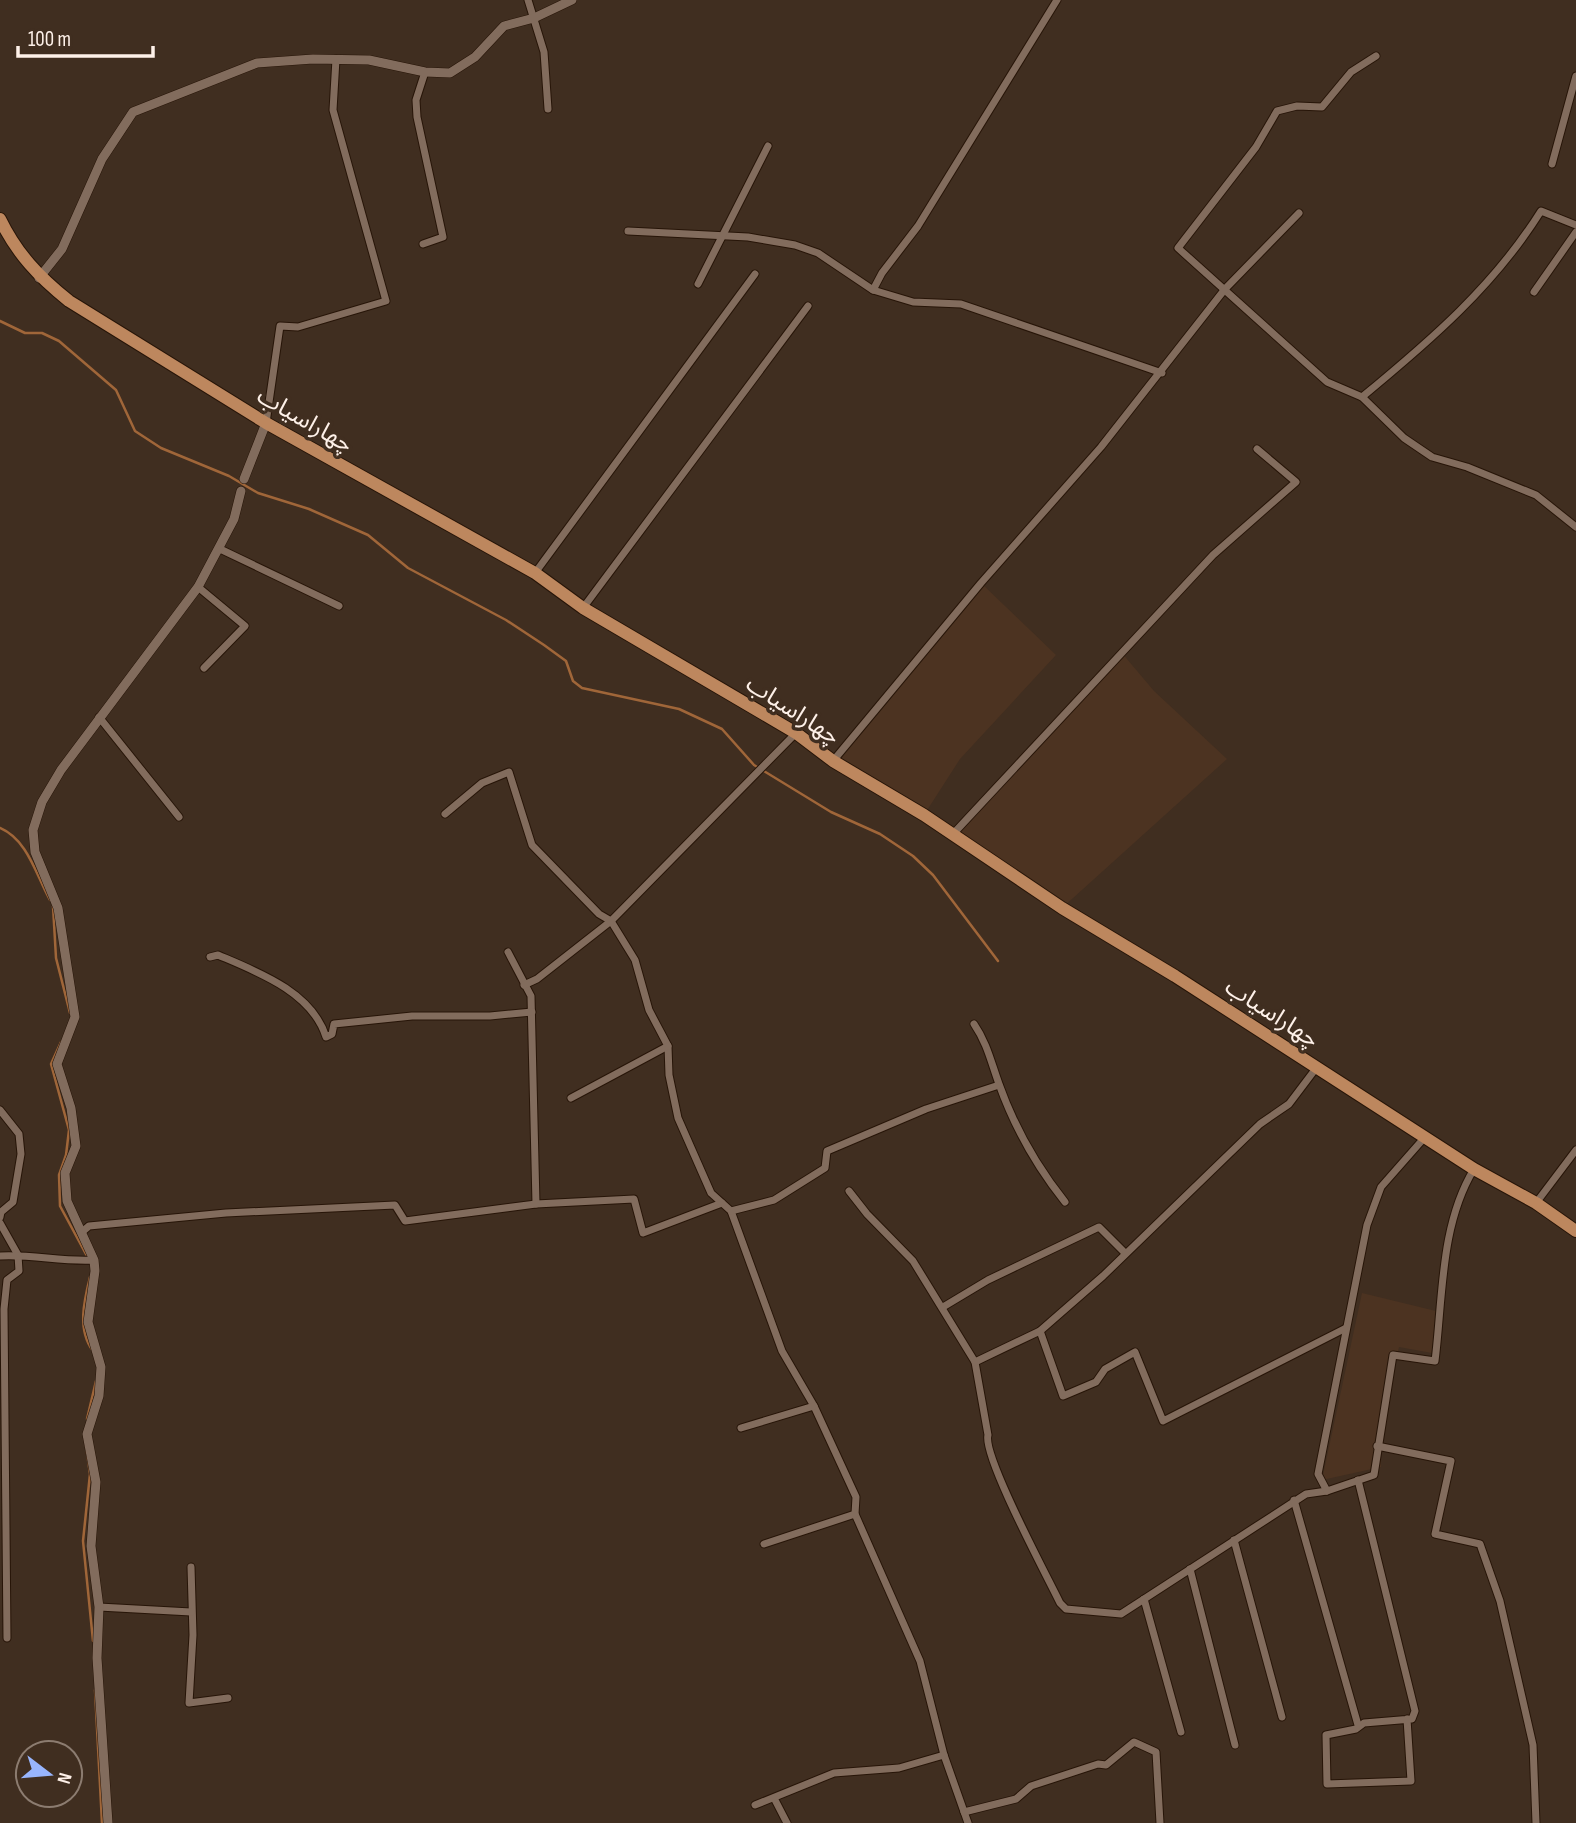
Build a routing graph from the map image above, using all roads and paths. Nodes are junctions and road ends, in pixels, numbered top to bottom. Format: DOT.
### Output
graph roads {
  1 [pos="528,0"];
  2 [pos="572,0"];
  3 [pos="1057,0"];
  4 [pos="534,18"];
  5 [pos="1376,56"];
  6 [pos="336,59"];
  7 [pos="425,72"];
  8 [pos="1576,75"];
  9 [pos="548,109"];
  10 [pos="768,146"];
  11 [pos="1552,163"];
  12 [pos="1299,213"];
  13 [pos="0,219"];
  14 [pos="1576,225"];
  15 [pos="628,231"];
  16 [pos="1576,232"];
  17 [pos="720,236"];
  18 [pos="423,244"];
  19 [pos="755,274"];
  20 [pos="39,278"];
  21 [pos="698,284"];
  22 [pos="1224,289"];
  23 [pos="873,290"];
  24 [pos="1534,292"];
  25 [pos="808,306"];
  26 [pos="1162,373"];
  27 [pos="1363,397"];
  28 [pos="266,423"];
  29 [pos="1257,449"];
  30 [pos="244,479"];
  31 [pos="241,491"];
  32 [pos="1576,527"];
  33 [pos="220,548"];
  34 [pos="535,573"];
  35 [pos="198,587"];
  36 [pos="339,606"];
  37 [pos="583,608"];
  38 [pos="204,668"];
  39 [pos="99,717"];
  40 [pos="796,733"];
  41 [pos="833,761"];
  42 [pos="445,814"];
  43 [pos="178,817"];
  44 [pos="953,834"];
  45 [pos="611,921"];
  46 [pos="508,952"];
  47 [pos="209,957"];
  48 [pos="524,985"];
  49 [pos="532,1012"];
  50 [pos="974,1024"];
  51 [pos="668,1046"];
  52 [pos="1317,1067"];
  53 [pos="999,1085"];
  54 [pos="571,1098"];
  55 [pos="0,1110"];
  56 [pos="1425,1137"];
  57 [pos="1576,1150"];
  58 [pos="1474,1169"];
  59 [pos="849,1191"];
  60 [pos="1065,1202"];
  61 [pos="722,1203"];
  62 [pos="1536,1203"];
  63 [pos="536,1204"];
  64 [pos="730,1211"];
  65 [pos="0,1217"];
  66 [pos="0,1223"];
  67 [pos="1576,1231"];
  68 [pos="82,1232"];
  69 [pos="1125,1253"];
  70 [pos="18,1255"];
  71 [pos="0,1256"];
  72 [pos="94,1259"];
  73 [pos="943,1307"];
  74 [pos="1346,1328"];
  75 [pos="1041,1331"];
  76 [pos="975,1362"];
  77 [pos="814,1406"];
  78 [pos="741,1428"];
  79 [pos="1377,1446"];
  80 [pos="1358,1480"];
  81 [pos="1328,1491"];
  82 [pos="1294,1500"];
  83 [pos="855,1514"];
  84 [pos="1234,1540"];
  85 [pos="764,1544"];
  86 [pos="191,1567"];
  87 [pos="1190,1569"];
  88 [pos="1144,1599"];
  89 [pos="99,1607"];
  90 [pos="191,1612"];
  91 [pos="7,1638"];
  92 [pos="228,1698"];
  93 [pos="1283,1717"];
  94 [pos="1407,1719"];
  95 [pos="1358,1725"];
  96 [pos="1181,1732"];
  97 [pos="1235,1745"];
  98 [pos="944,1755"];
  99 [pos="774,1798"];
  100 [pos="755,1805"];
  101 [pos="964,1812"];
  102 [pos="108,1823"];
  103 [pos="787,1823"];
  104 [pos="968,1823"];
  105 [pos="1160,1823"];
  106 [pos="1536,1823"];
  1 -- 4 [label="street"];
  2 -- 4 [label="street"];
  3 -- 23 [label="street"];
  4 -- 7 [label="street"];
  4 -- 9 [label="street"];
  5 -- 22 [label="street"];
  6 -- 7 [label="street"];
  6 -- 20 [label="street"];
  6 -- 28 [label="street"];
  7 -- 18 [label="street"];
  8 -- 11 [label="street"];
  10 -- 17 [label="street"];
  12 -- 22 [label="street"];
  13 -- 20 [label="highway, چهاراسیاب"];
  14 -- 27 [label="street"];
  15 -- 17 [label="street"];
  16 -- 24 [label="street"];
  17 -- 21 [label="street"];
  17 -- 23 [label="street"];
  19 -- 34 [label="street"];
  20 -- 28 [label="highway, چهاراسیاب"];
  22 -- 26 [label="street"];
  22 -- 27 [label="street"];
  23 -- 26 [label="street"];
  25 -- 37 [label="street"];
  26 -- 41 [label="street"];
  27 -- 32 [label="street"];
  28 -- 30 [label="street"];
  28 -- 34 [label="highway, چهاراسیاب"];
  29 -- 44 [label="street"];
  30 -- 31 [label="street"];
  31 -- 33 [label="street"];
  33 -- 35 [label="street"];
  33 -- 36 [label="street"];
  34 -- 37 [label="highway, چهاراسیاب"];
  35 -- 38 [label="street"];
  35 -- 39 [label="street"];
  37 -- 40 [label="highway, چهاراسیاب"];
  39 -- 43 [label="street"];
  39 -- 68 [label="street"];
  40 -- 41 [label="highway, چهاراسیاب"];
  40 -- 45 [label="street"];
  41 -- 44 [label="highway, چهاراسیاب"];
  42 -- 45 [label="street"];
  44 -- 52 [label="highway, چهاراسیاب"];
  45 -- 48 [label="street"];
  45 -- 51 [label="street"];
  46 -- 48 [label="street"];
  47 -- 49 [label="street"];
  48 -- 49 [label="street"];
  49 -- 63 [label="street"];
  50 -- 53 [label="street"];
  51 -- 54 [label="street"];
  51 -- 61 [label="street"];
  52 -- 56 [label="highway, چهاراسیاب"];
  52 -- 69 [label="street"];
  53 -- 60 [label="street"];
  53 -- 64 [label="street"];
  55 -- 65 [label="street"];
  56 -- 58 [label="highway, چهاراسیاب"];
  56 -- 74 [label="street"];
  57 -- 62 [label="street"];
  58 -- 62 [label="highway, چهاراسیاب"];
  58 -- 79 [label="street"];
  59 -- 73 [label="street"];
  61 -- 63 [label="street"];
  61 -- 64 [label="street"];
  62 -- 67 [label="highway, چهاراسیاب"];
  63 -- 68 [label="street"];
  64 -- 77 [label="street"];
  66 -- 70 [label="street"];
  68 -- 72 [label="street"];
  69 -- 73 [label="street"];
  69 -- 75 [label="street"];
  70 -- 71 [label="street"];
  70 -- 72 [label="street"];
  70 -- 91 [label="street"];
  72 -- 89 [label="street"];
  73 -- 76 [label="street"];
  74 -- 75 [label="street"];
  74 -- 81 [label="street"];
  75 -- 76 [label="street"];
  76 -- 88 [label="street"];
  77 -- 78 [label="street"];
  77 -- 83 [label="street"];
  79 -- 80 [label="street"];
  79 -- 106 [label="street"];
  80 -- 81 [label="street"];
  80 -- 94 [label="street"];
  81 -- 82 [label="street"];
  82 -- 84 [label="street"];
  82 -- 95 [label="street"];
  83 -- 85 [label="street"];
  83 -- 98 [label="street"];
  84 -- 87 [label="street"];
  84 -- 93 [label="street"];
  86 -- 90 [label="street"];
  87 -- 88 [label="street"];
  87 -- 97 [label="street"];
  88 -- 96 [label="street"];
  89 -- 90 [label="street"];
  89 -- 102 [label="street"];
  90 -- 92 [label="street"];
  94 -- 95 [label="street"];
  94 -- 95 [label="street"];
  98 -- 99 [label="street"];
  98 -- 101 [label="street"];
  99 -- 100 [label="street"];
  99 -- 103 [label="street"];
  101 -- 104 [label="street"];
  101 -- 105 [label="street"];
}
